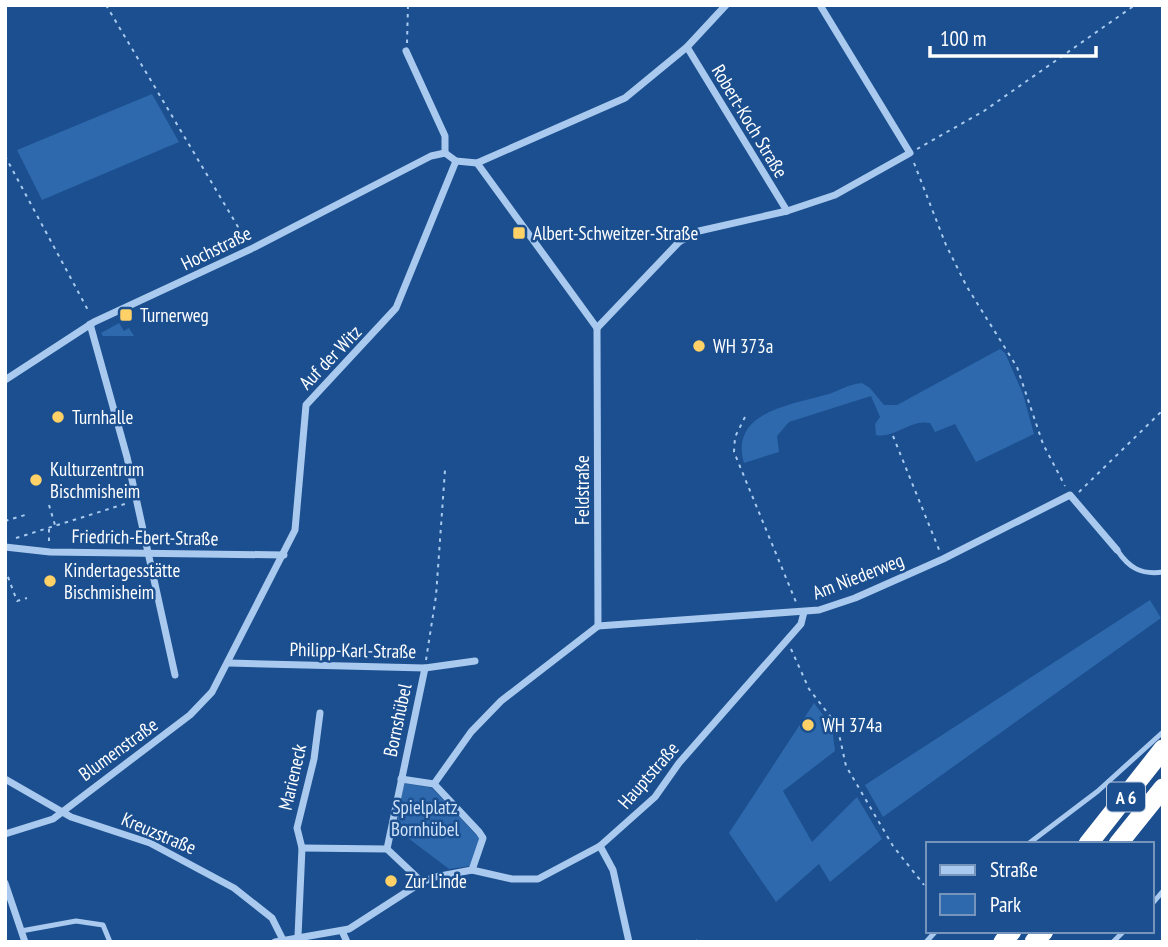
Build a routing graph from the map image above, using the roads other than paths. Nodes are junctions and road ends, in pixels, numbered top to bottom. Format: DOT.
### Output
graph roads {
  1 [pos="726,5"];
  2 [pos="820,5"];
  3 [pos="687,47"];
  4 [pos="406,51"];
  5 [pos="444,153"];
  6 [pos="456,161"];
  7 [pos="477,163"];
  8 [pos="788,211"];
  9 [pos="92,323"];
  10 [pos="597,328"];
  11 [pos="5,380"];
  12 [pos="5,547"];
  13 [pos="1117,551"];
  14 [pos="146,553"];
  15 [pos="284,555"];
  16 [pos="1163,572"];
  17 [pos="802,612"];
  18 [pos="598,625"];
  19 [pos="475,661"];
  20 [pos="229,663"];
  21 [pos="425,668"];
  22 [pos="175,675"];
  23 [pos="320,713"];
  24 [pos="1163,732"];
  25 [pos="1163,749"];
  26 [pos="5,779"];
  27 [pos="401,779"];
  28 [pos="434,784"];
  29 [pos="1163,788"];
  30 [pos="61,810"];
  31 [pos="5,834"];
  32 [pos="1031,842"];
  33 [pos="1090,842"];
  34 [pos="1120,842"];
  35 [pos="600,846"];
  36 [pos="302,848"];
  37 [pos="387,849"];
  38 [pos="472,870"];
  39 [pos="422,882"];
  40 [pos="5,883"];
  41 [pos="21,931"];
  42 [pos="342,931"];
  43 [pos="298,936"];
  44 [pos="279,941"];
  45 [pos="25,942"];
  46 [pos="110,942"];
  47 [pos="347,942"];
  48 [pos="629,942"];
  1 -- 3 [label="street"];
  2 -- 8 [label="street"];
  3 -- 7 [label="street"];
  3 -- 8 [label="street, Robert-Koch Straße"];
  4 -- 5 [label="street"];
  5 -- 6 [label="street"];
  5 -- 9 [label="street, Hochstraße"];
  6 -- 7 [label="street"];
  6 -- 15 [label="street, Auf der Witz"];
  7 -- 10 [label="street"];
  8 -- 10 [label="street"];
  9 -- 11 [label="street, Hochstraße"];
  9 -- 14 [label="street"];
  10 -- 18 [label="street, Feldstraße"];
  12 -- 14 [label="street, Friedrich-Ebert-Straße"];
  13 -- 16 [label="lane"];
  13 -- 17 [label="street, Am Niederweg"];
  14 -- 15 [label="street, Friedrich-Ebert-Straße"];
  14 -- 22 [label="street"];
  15 -- 20 [label="street, Auf der Witz"];
  17 -- 18 [label="street, Am Niederweg"];
  17 -- 35 [label="street, Hauptstraße"];
  18 -- 28 [label="street"];
  19 -- 21 [label="street, Philipp-Karl-Straße"];
  20 -- 21 [label="street, Philipp-Karl-Straße"];
  20 -- 30 [label="street, Blumenstraße"];
  21 -- 27 [label="street, Bornshübel"];
  23 -- 36 [label="street, Marieneck"];
  24 -- 32 [label="lane"];
  25 -- 33 [label="highway, A 6"];
  26 -- 30 [label="street, Kreuzstraße"];
  27 -- 28 [label="street, Bornshübel"];
  27 -- 37 [label="street, Bornshübel"];
  28 -- 38 [label="street"];
  29 -- 34 [label="highway, A 6"];
  30 -- 31 [label="street, Blumenstraße"];
  30 -- 44 [label="street, Kreuzstraße"];
  35 -- 38 [label="street, Hauptstraße"];
  35 -- 48 [label="street"];
  36 -- 37 [label="street"];
  36 -- 43 [label="street, Marieneck"];
  37 -- 39 [label="street"];
  38 -- 39 [label="street, Hauptstraße"];
  39 -- 42 [label="street, Hauptstraße"];
  40 -- 41 [label="street"];
  41 -- 45 [label="street"];
  41 -- 46 [label="lane"];
  42 -- 43 [label="street, Hauptstraße"];
  42 -- 47 [label="street"];
  43 -- 44 [label="street, Hauptstraße"];
}
